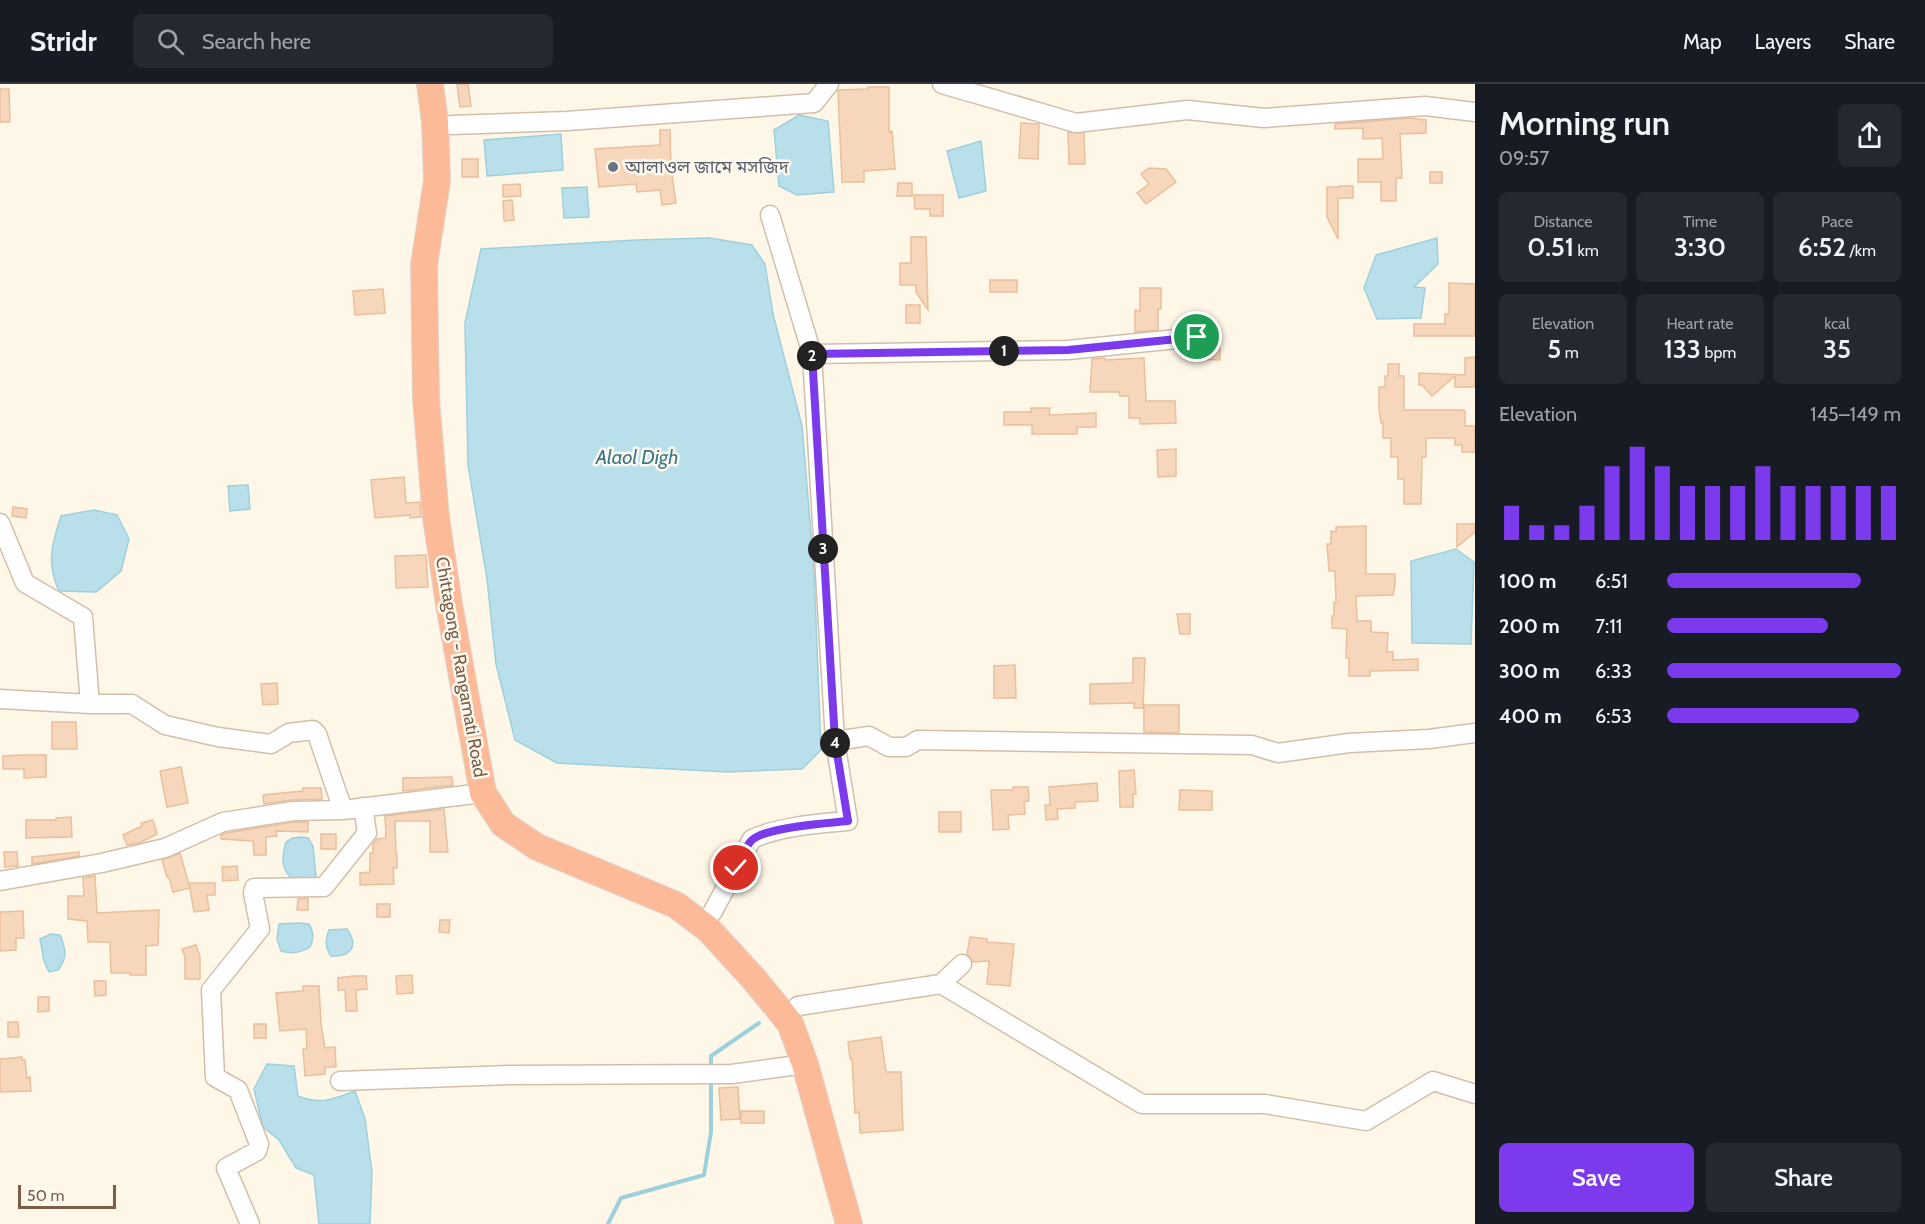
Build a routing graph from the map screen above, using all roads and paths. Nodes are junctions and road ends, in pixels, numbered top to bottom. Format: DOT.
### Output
graph roads {
  1 [pos="430,84"];
  2 [pos="446,84"];
  3 [pos="829,84"];
  4 [pos="942,84"];
  5 [pos="1475,112"];
  6 [pos="451,125"];
  7 [pos="770,215"];
  8 [pos="1197,337"];
  9 [pos="812,354"];
  10 [pos="0,523"];
  11 [pos="0,699"];
  12 [pos="90,704"];
  13 [pos="1475,733"];
  14 [pos="835,741"];
  15 [pos="483,793"];
  16 [pos="363,807"];
  17 [pos="343,810"];
  18 [pos="0,881"];
  19 [pos="712,913"];
  20 [pos="962,964"];
  21 [pos="941,984"];
  22 [pos="798,1006"];
  23 [pos="806,1064"];
  24 [pos="340,1081"];
  25 [pos="1475,1094"];
  26 [pos="250,1224"];
  27 [pos="849,1224"];
  28 [pos="861,1224"];
  1 -- 15 [label="highway, Chittagong - Rangamati Road"];
  2 -- 6 [label="highway, Chittagong - Rangamati Road"];
  3 -- 6 [label="street"];
  4 -- 5 [label="street"];
  6 -- 19 [label="highway, Chittagong - Rangamati Road"];
  7 -- 9 [label="street"];
  8 -- 9 [label="street"];
  9 -- 14 [label="street"];
  10 -- 12 [label="street"];
  11 -- 12 [label="street"];
  12 -- 17 [label="street"];
  13 -- 14 [label="street"];
  14 -- 19 [label="street"];
  15 -- 16 [label="street"];
  15 -- 23 [label="highway, Chittagong - Rangamati Road"];
  16 -- 17 [label="street"];
  16 -- 26 [label="street"];
  17 -- 18 [label="street"];
  19 -- 22 [label="highway, Chittagong - Rangamati Road"];
  20 -- 21 [label="street"];
  21 -- 22 [label="street"];
  21 -- 25 [label="street"];
  22 -- 28 [label="highway, Chittagong - Rangamati Road"];
  23 -- 24 [label="street"];
  23 -- 27 [label="highway, Chittagong - Rangamati Road"];
}
